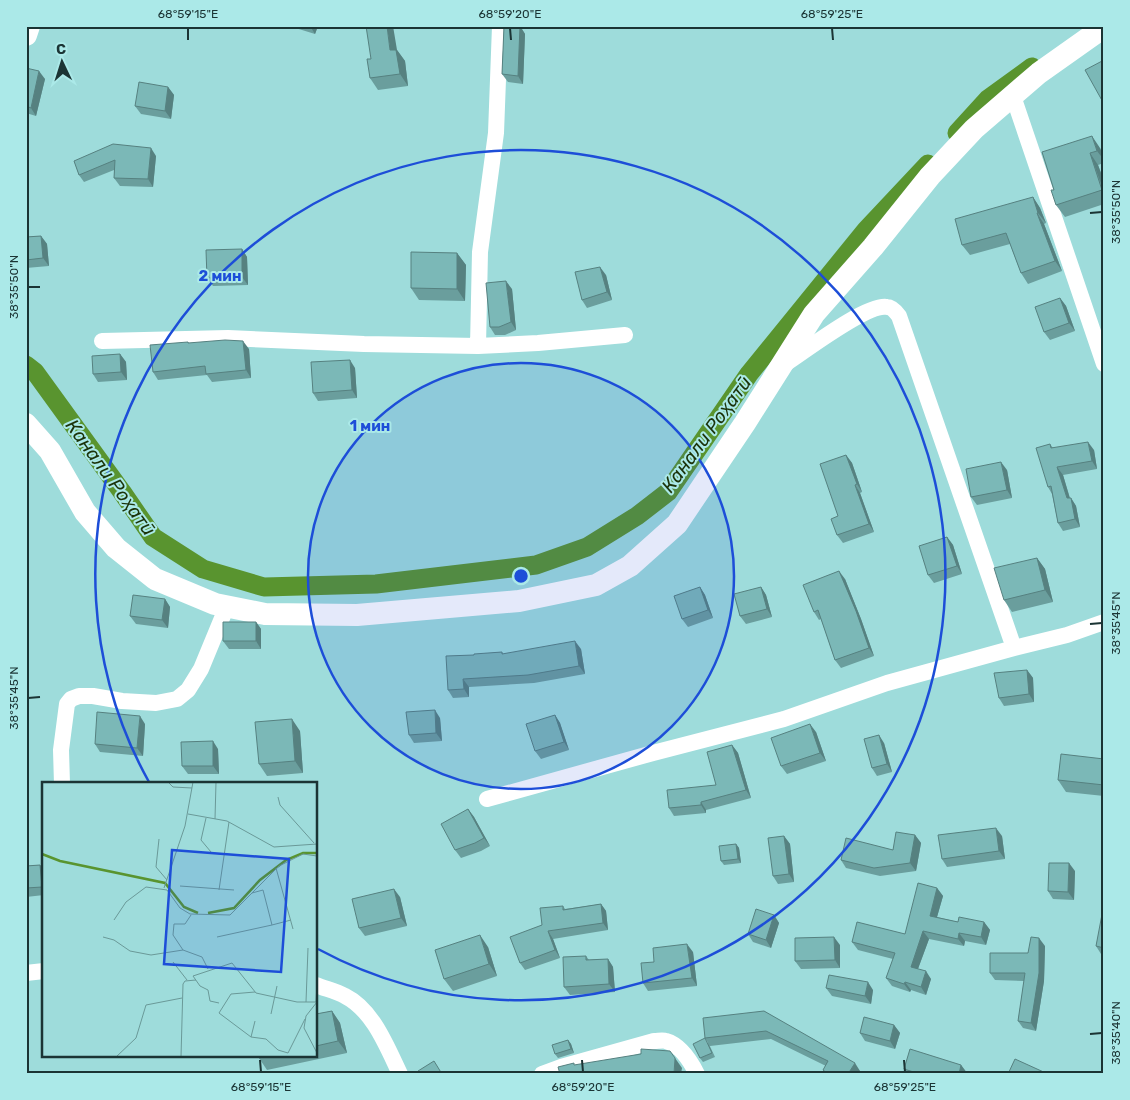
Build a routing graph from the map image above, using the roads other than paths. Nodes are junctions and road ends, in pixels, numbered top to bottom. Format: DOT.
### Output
graph roads {
  1 [pos="29,26"];
  2 [pos="500,26"];
  3 [pos="1104,27"];
  4 [pos="26,36"];
  5 [pos="1013,96"];
  6 [pos="624,335"];
  7 [pos="102,342"];
  8 [pos="478,346"];
  9 [pos="1104,364"];
  10 [pos="781,367"];
  11 [pos="26,424"];
  12 [pos="227,606"];
  13 [pos="1104,622"];
  14 [pos="1014,648"];
  15 [pos="62,782"];
  16 [pos="487,799"];
  17 [pos="42,971"];
  18 [pos="26,974"];
  19 [pos="318,986"];
  20 [pos="400,1074"];
  21 [pos="542,1074"];
  22 [pos="697,1074"];
  1 -- 4 [label="street"];
  2 -- 8 [label="street"];
  3 -- 5 [label="street"];
  5 -- 9 [label="street"];
  5 -- 10 [label="street"];
  6 -- 8 [label="street"];
  7 -- 8 [label="street"];
  10 -- 12 [label="street"];
  10 -- 14 [label="street"];
  11 -- 12 [label="street"];
  12 -- 15 [label="street"];
  13 -- 14 [label="street"];
  14 -- 16 [label="street"];
  17 -- 18 [label="street"];
  19 -- 20 [label="street"];
  21 -- 22 [label="street"];
}
